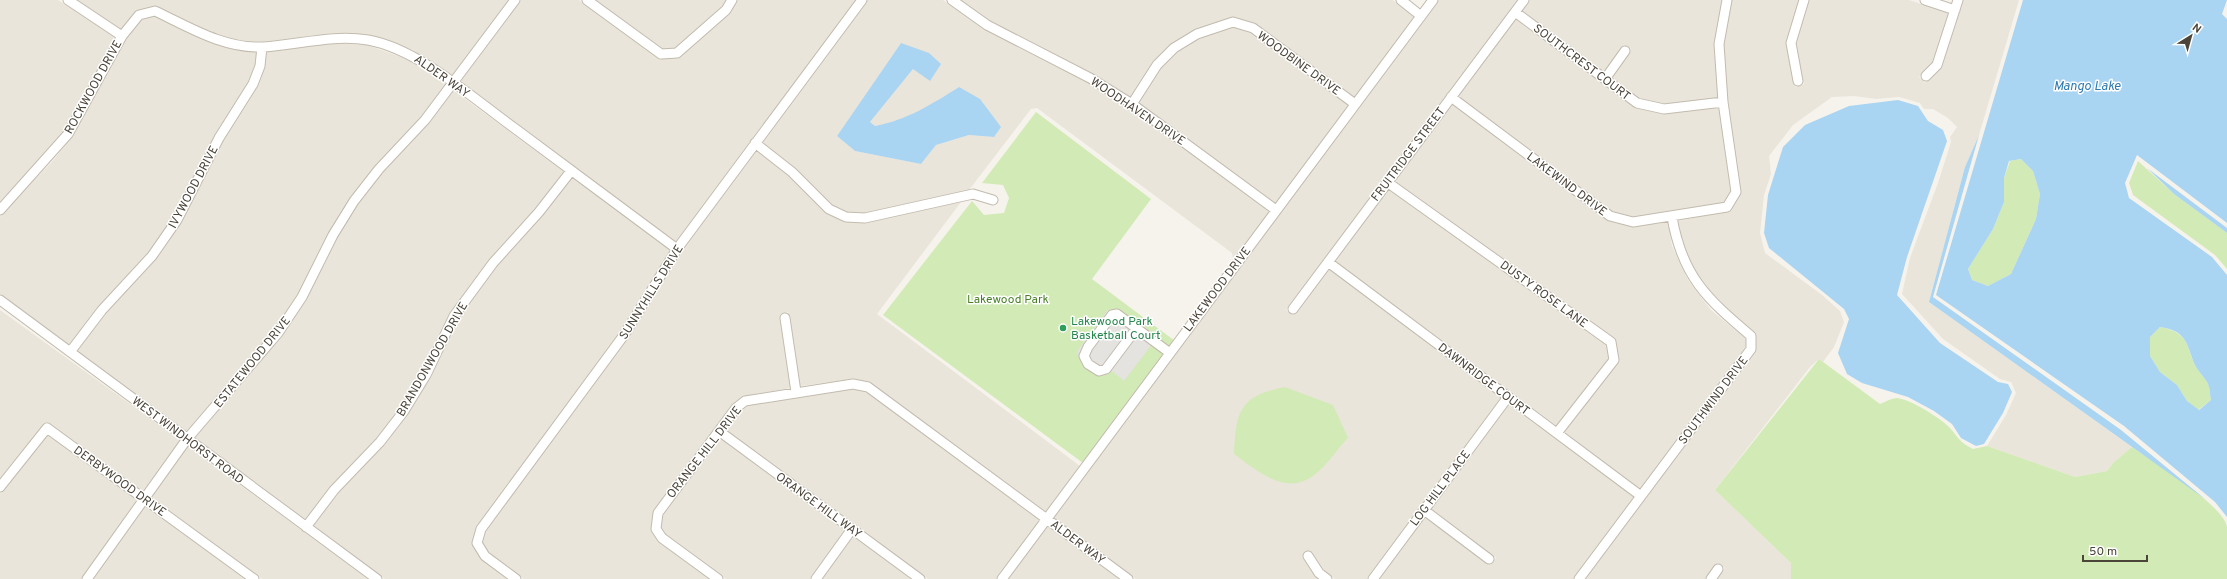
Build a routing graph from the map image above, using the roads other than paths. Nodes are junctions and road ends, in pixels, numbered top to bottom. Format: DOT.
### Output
graph roads {
  1 [pos="68,0"];
  2 [pos="514,0"];
  3 [pos="587,0"];
  4 [pos="732,0"];
  5 [pos="862,0"];
  6 [pos="952,0"];
  7 [pos="1401,0"];
  8 [pos="1433,0"];
  9 [pos="1524,0"];
  10 [pos="1727,0"];
  11 [pos="1804,0"];
  12 [pos="1925,0"];
  13 [pos="1958,0"];
  14 [pos="1955,10"];
  15 [pos="1515,12"];
  16 [pos="1421,16"];
  17 [pos="122,36"];
  18 [pos="262,47"];
  19 [pos="1625,51"];
  20 [pos="1926,76"];
  21 [pos="1604,79"];
  22 [pos="1798,81"];
  23 [pos="453,83"];
  24 [pos="1451,97"];
  25 [pos="1723,102"];
  26 [pos="1132,104"];
  27 [pos="1356,104"];
  28 [pos="755,143"];
  29 [pos="571,170"];
  30 [pos="1387,182"];
  31 [pos="993,200"];
  32 [pos="0,210"];
  33 [pos="1276,210"];
  34 [pos="1672,217"];
  35 [pos="677,249"];
  36 [pos="1328,262"];
  37 [pos="0,300"];
  38 [pos="1292,309"];
  39 [pos="785,318"];
  40 [pos="1136,329"];
  41 [pos="70,352"];
  42 [pos="1170,354"];
  43 [pos="796,392"];
  44 [pos="1508,397"];
  45 [pos="719,431"];
  46 [pos="1557,433"];
  47 [pos="187,439"];
  48 [pos="0,487"];
  49 [pos="1641,496"];
  50 [pos="144,497"];
  51 [pos="1424,510"];
  52 [pos="1047,519"];
  53 [pos="306,527"];
  54 [pos="852,529"];
  55 [pos="1308,556"];
  56 [pos="1489,559"];
  57 [pos="1718,569"];
  58 [pos="87,579"];
  59 [pos="254,579"];
  60 [pos="377,579"];
  61 [pos="516,579"];
  62 [pos="718,579"];
  63 [pos="816,579"];
  64 [pos="920,579"];
  65 [pos="1002,579"];
  66 [pos="1128,579"];
  67 [pos="1327,579"];
  68 [pos="1372,579"];
  69 [pos="1579,579"];
  70 [pos="1711,579"];
  1 -- 17 [label="street"];
  2 -- 23 [label="street, ESTATEWOOD DRIVE"];
  3 -- 4 [label="street"];
  5 -- 28 [label="street, SUNNYHILLS DRIVE"];
  6 -- 26 [label="street, WOODHAVEN DRIVE"];
  7 -- 16 [label="street"];
  8 -- 16 [label="street, LAKEWOOD DRIVE"];
  9 -- 15 [label="street, FRUITRIDGE STREET"];
  10 -- 25 [label="street, LAKEWIND DRIVE"];
  11 -- 22 [label="street"];
  12 -- 14 [label="street"];
  13 -- 14 [label="street"];
  14 -- 20 [label="street"];
  15 -- 21 [label="street, SOUTHCREST COURT"];
  15 -- 24 [label="street, FRUITRIDGE STREET"];
  16 -- 27 [label="street, LAKEWOOD DRIVE"];
  17 -- 18 [label="street, ALDER WAY"];
  17 -- 32 [label="street, ROCKWOOD DRIVE"];
  18 -- 23 [label="street, ALDER WAY"];
  18 -- 41 [label="street, IVYWOOD DRIVE"];
  19 -- 21 [label="street"];
  21 -- 25 [label="street, SOUTHCREST COURT"];
  23 -- 29 [label="street, ALDER WAY"];
  23 -- 47 [label="street, ESTATEWOOD DRIVE"];
  24 -- 30 [label="street, FRUITRIDGE STREET"];
  24 -- 34 [label="street, LAKEWIND DRIVE"];
  25 -- 34 [label="street, LAKEWIND DRIVE"];
  26 -- 27 [label="street, WOODBINE DRIVE"];
  26 -- 33 [label="street, WOODHAVEN DRIVE"];
  27 -- 33 [label="street, LAKEWOOD DRIVE"];
  28 -- 31 [label="street"];
  28 -- 35 [label="street, SUNNYHILLS DRIVE"];
  29 -- 35 [label="street, ALDER WAY"];
  29 -- 53 [label="street, BRANDONWOOD DRIVE"];
  30 -- 36 [label="street, FRUITRIDGE STREET"];
  30 -- 46 [label="street, DUSTY ROSE LANE"];
  33 -- 42 [label="street, LAKEWOOD DRIVE"];
  34 -- 49 [label="street, SOUTHWIND DRIVE"];
  35 -- 61 [label="street, SUNNYHILLS DRIVE"];
  36 -- 38 [label="street, FRUITRIDGE STREET"];
  36 -- 44 [label="street, DAWNRIDGE COURT"];
  37 -- 41 [label="street, WEST WINDHORST ROAD"];
  39 -- 43 [label="street"];
  40 -- 40 [label="street"];
  40 -- 42 [label="street"];
  41 -- 47 [label="street, WEST WINDHORST ROAD"];
  42 -- 52 [label="street, LAKEWOOD DRIVE"];
  43 -- 45 [label="street, ORANGE HILL DRIVE"];
  43 -- 52 [label="street, ORANGE HILL DRIVE"];
  44 -- 46 [label="street, DAWNRIDGE COURT"];
  44 -- 51 [label="street, LOG HILL PLACE"];
  45 -- 54 [label="street, ORANGE HILL WAY"];
  45 -- 62 [label="street, ORANGE HILL DRIVE"];
  46 -- 49 [label="street, DAWNRIDGE COURT"];
  47 -- 50 [label="street, ESTATEWOOD DRIVE"];
  47 -- 53 [label="street, WEST WINDHORST ROAD"];
  48 -- 50 [label="street, DERBYWOOD DRIVE"];
  49 -- 69 [label="street, SOUTHWIND DRIVE"];
  50 -- 58 [label="street, ESTATEWOOD DRIVE"];
  50 -- 59 [label="street, DERBYWOOD DRIVE"];
  51 -- 56 [label="street"];
  51 -- 68 [label="street, LOG HILL PLACE"];
  52 -- 65 [label="street, LAKEWOOD DRIVE"];
  52 -- 66 [label="street, ALDER WAY"];
  53 -- 60 [label="street, WEST WINDHORST ROAD"];
  54 -- 63 [label="street"];
  54 -- 64 [label="street, ORANGE HILL WAY"];
  55 -- 67 [label="street"];
  57 -- 70 [label="street"];
}
